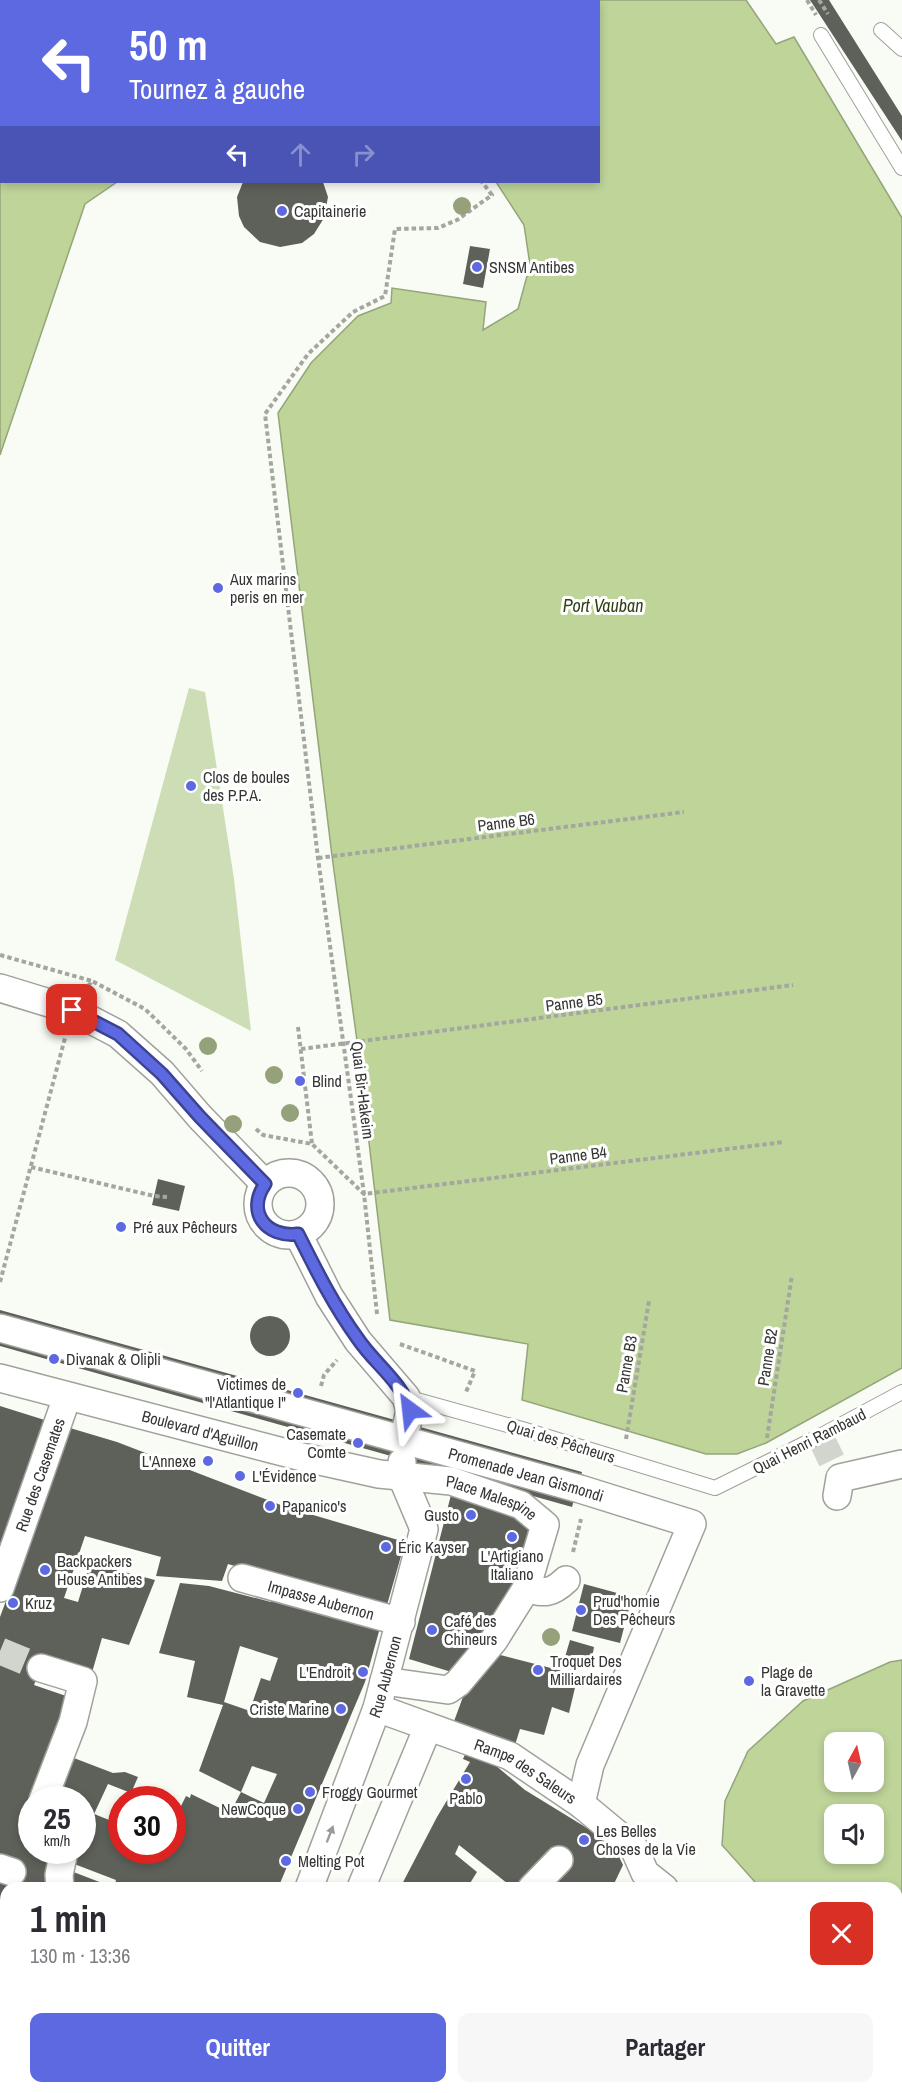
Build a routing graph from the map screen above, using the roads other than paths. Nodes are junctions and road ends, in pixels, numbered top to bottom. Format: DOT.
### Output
graph roads {
  1 [pos="881,30"];
  2 [pos="821,35"];
  3 [pos="902,49"];
  4 [pos="902,168"];
  5 [pos="0,988"];
  6 [pos="265,1184"];
  7 [pos="298,1234"];
  8 [pos="0,1328"];
  9 [pos="0,1378"];
  10 [pos="902,1392"];
  11 [pos="67,1397"];
  12 [pos="407,1411"];
  13 [pos="902,1464"];
  14 [pos="402,1468"];
  15 [pos="715,1488"];
  16 [pos="837,1496"];
  17 [pos="242,1578"];
  18 [pos="566,1580"];
  19 [pos="0,1588"];
  20 [pos="526,1589"];
  21 [pos="401,1622"];
  22 [pos="41,1668"];
  23 [pos="384,1681"];
  24 [pos="377,1708"];
  25 [pos="428,1726"];
  26 [pos="48,1786"];
  27 [pos="581,1804"];
  28 [pos="559,1860"];
  29 [pos="61,1864"];
  30 [pos="60,1882"];
  31 [pos="311,1882"];
  32 [pos="363,1882"];
  33 [pos="538,1882"];
  34 [pos="645,1882"];
  1 -- 3 [label="lane"];
  2 -- 4 [label="lane"];
  5 -- 6 [label="street"];
  6 -- 7 [label="street"];
  6 -- 7 [label="street"];
  7 -- 12 [label="street"];
  8 -- 27 [label="street, Promenade Jean Gismondi"];
  9 -- 11 [label="street, Boulevard d'Aguillon"];
  10 -- 15 [label="lane, Quai Henri Rambaud"];
  11 -- 14 [label="street, Boulevard d'Aguillon"];
  11 -- 19 [label="street, Rue des Casemates"];
  12 -- 15 [label="lane, Quai des Pêcheurs"];
  13 -- 16 [label="street"];
  14 -- 20 [label="street, Place Malespine"];
  14 -- 21 [label="street, Rue Aubernon"];
  17 -- 21 [label="street, Impasse Aubernon"];
  18 -- 20 [label="street"];
  20 -- 23 [label="street, Place Malespine"];
  21 -- 23 [label="street, Rue Aubernon"];
  22 -- 26 [label="street"];
  23 -- 24 [label="street, Rue Aubernon"];
  24 -- 25 [label="street, Rampe des Saleurs"];
  31 -- 24 [label="street, Rue Aubernon, one-way"];
  25 -- 27 [label="street, Rampe des Saleurs"];
  25 -- 32 [label="street"];
  27 -- 34 [label="street, Rampe des Saleurs"];
  28 -- 33 [label="street"];
  29 -- 30 [label="street"];
}
